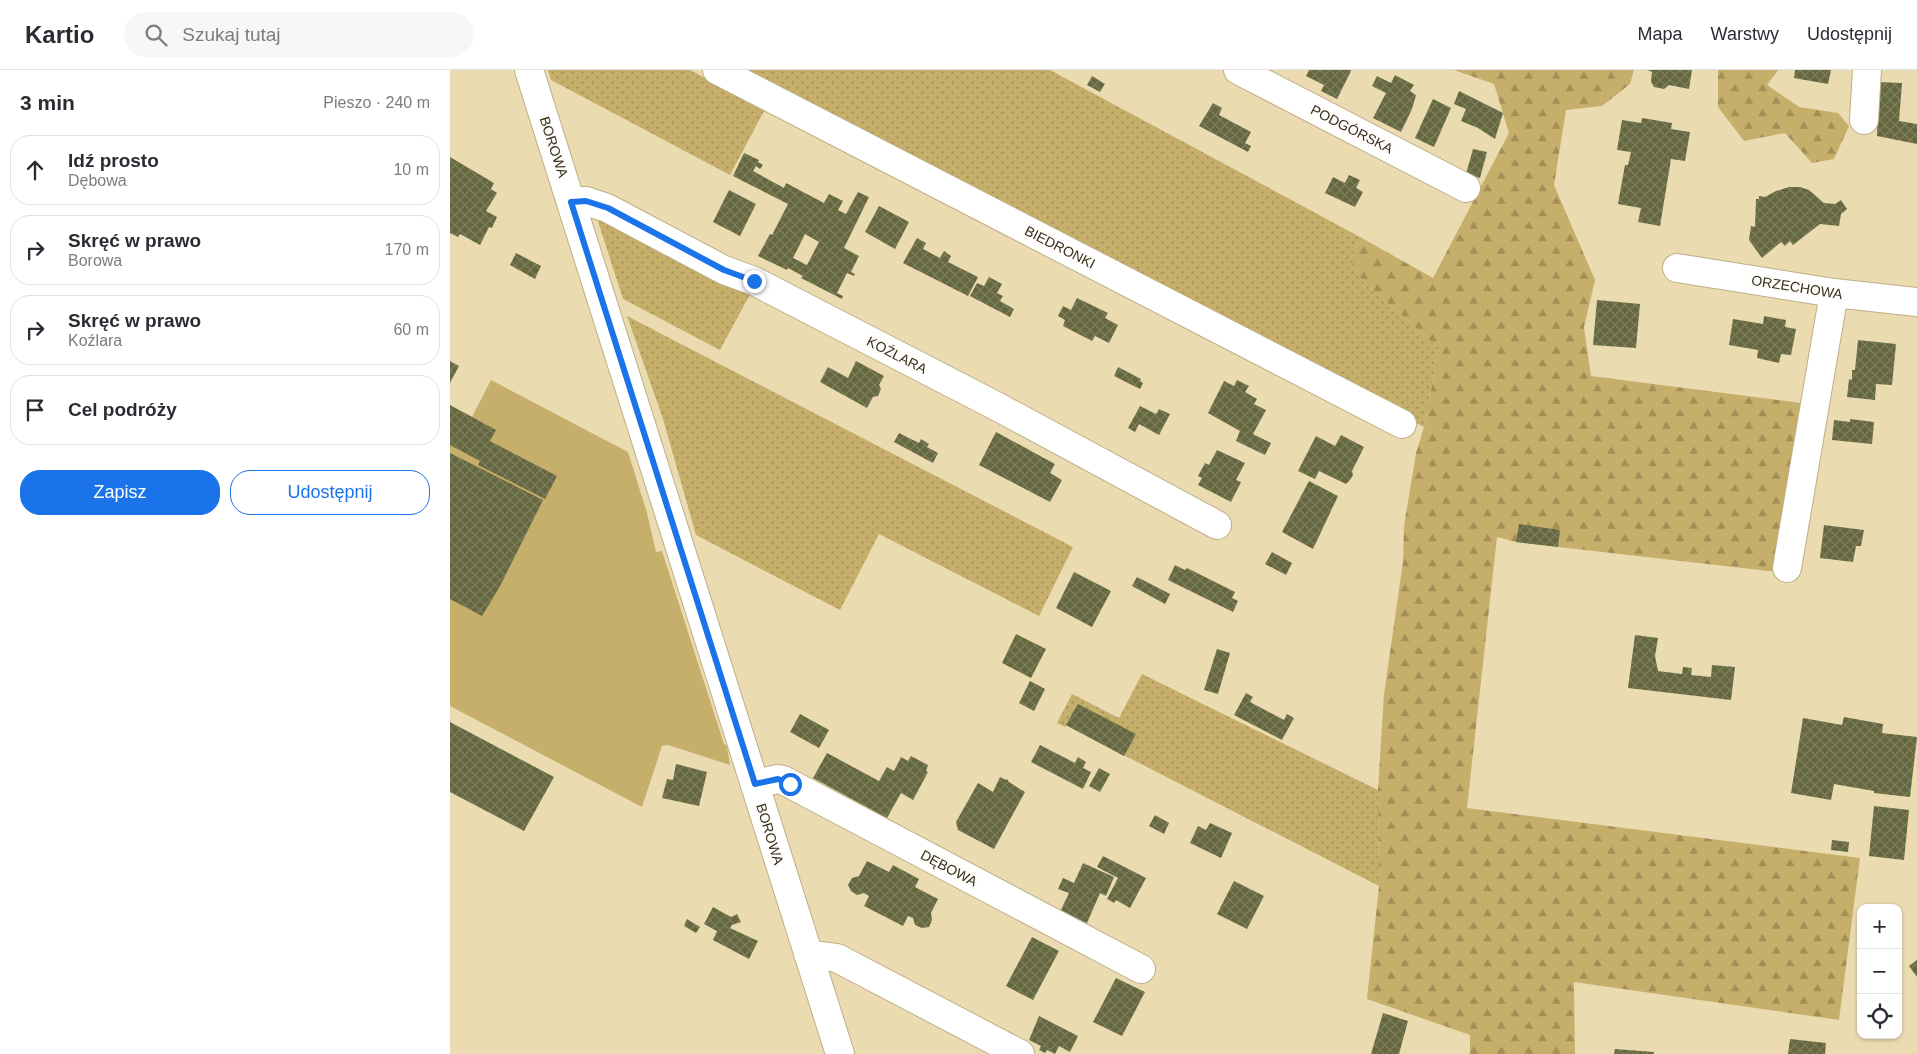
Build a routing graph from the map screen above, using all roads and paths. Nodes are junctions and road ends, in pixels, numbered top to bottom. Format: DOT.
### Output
graph roads {
  1 [pos="529,70"];
  2 [pos="717,70"];
  3 [pos="1238,70"];
  4 [pos="1867,70"];
  5 [pos="1864,120"];
  6 [pos="1466,188"];
  7 [pos="571,202"];
  8 [pos="1677,268"];
  9 [pos="1834,293"];
  10 [pos="1917,302"];
  11 [pos="1402,424"];
  12 [pos="1217,525"];
  13 [pos="1787,568"];
  14 [pos="755,784"];
  15 [pos="808,954"];
  16 [pos="1141,969"];
  17 [pos="840,1054"];
  18 [pos="1020,1054"];
  1 -- 7 [label="street, BOROWA"];
  2 -- 11 [label="street, BIEDRONKI"];
  3 -- 6 [label="street, PODGÓRSKA"];
  4 -- 5 [label="street"];
  7 -- 12 [label="street, KOŹLARA"];
  7 -- 14 [label="street, BOROWA"];
  8 -- 9 [label="street, ORZECHOWA"];
  9 -- 10 [label="street, ORZECHOWA"];
  9 -- 13 [label="street"];
  14 -- 15 [label="street, BOROWA"];
  14 -- 16 [label="street, DĘBOWA"];
  15 -- 17 [label="street, BOROWA"];
  15 -- 18 [label="street"];
}
